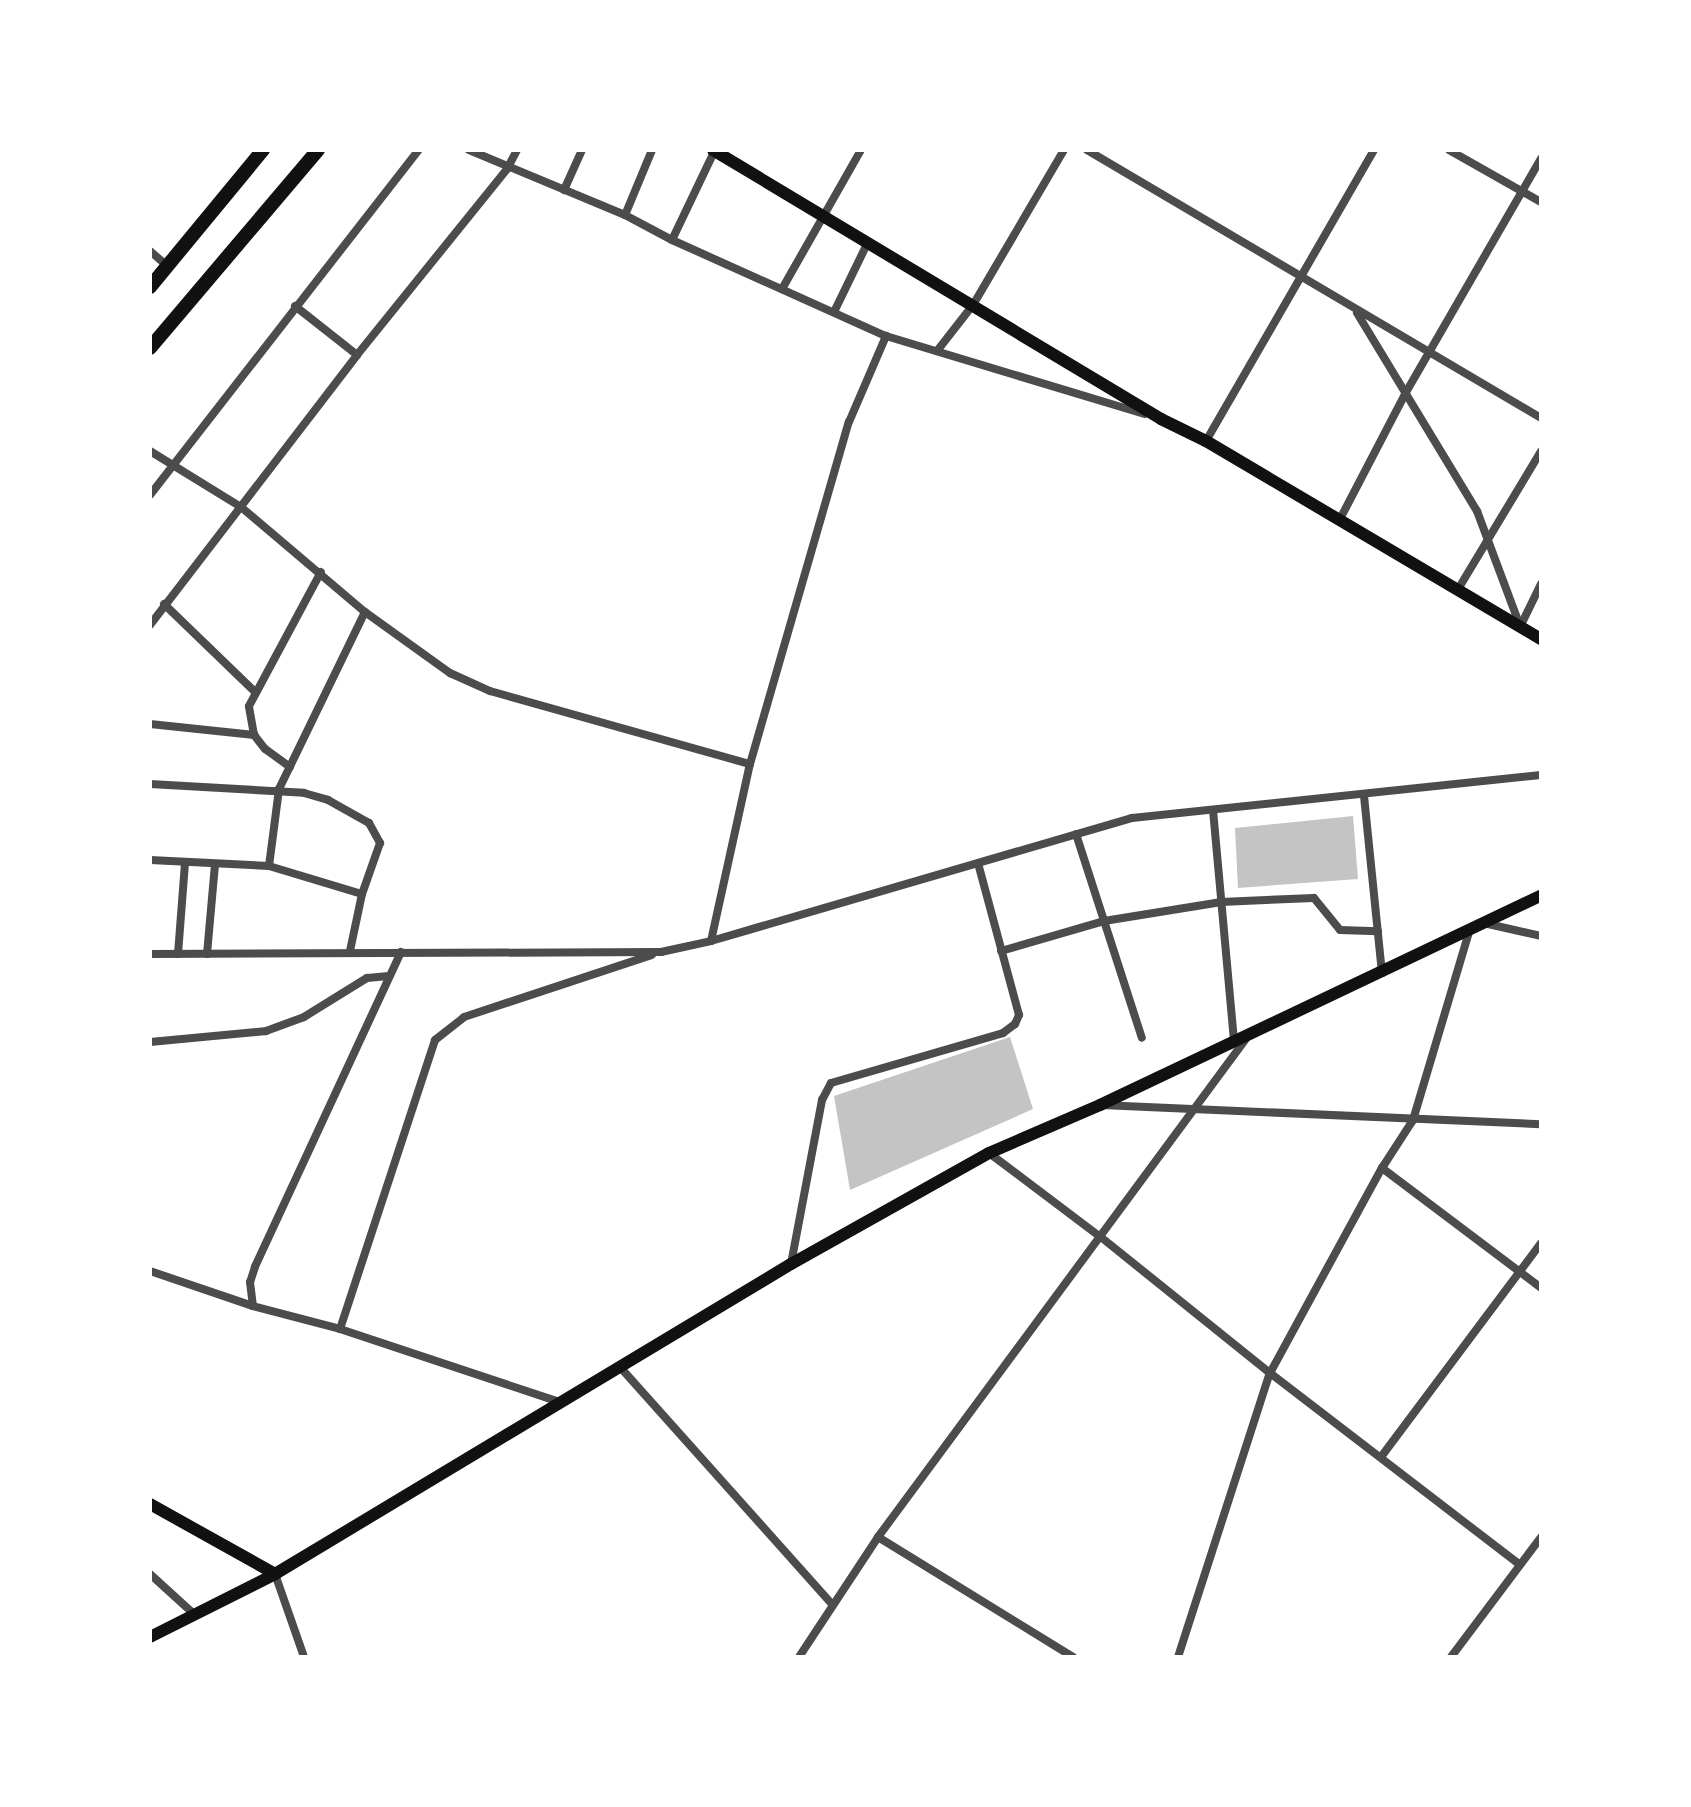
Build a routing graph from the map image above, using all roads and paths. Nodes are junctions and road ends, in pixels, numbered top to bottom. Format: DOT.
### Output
graph roads {
  1 [pos="318,150"];
  2 [pos="419,150"];
  3 [pos="469,150"];
  4 [pos="517,150"];
  5 [pos="582,150"];
  6 [pos="652,150"];
  7 [pos="714,150"];
  8 [pos="861,150"];
  9 [pos="1064,150"];
  10 [pos="1087,150"];
  11 [pos="1374,150"];
  12 [pos="1449,150"];
  13 [pos="256,152"];
  14 [pos="1541,158"];
  15 [pos="507,169"];
  16 [pos="564,190"];
  17 [pos="1522,190"];
  18 [pos="1541,202"];
  19 [pos="825,214"];
  20 [pos="625,215"];
  21 [pos="672,240"];
  22 [pos="868,242"];
  23 [pos="150,251"];
  24 [pos="168,267"];
  25 [pos="1302,278"];
  26 [pos="150,287"];
  27 [pos="782,289"];
  28 [pos="973,305"];
  29 [pos="295,306"];
  30 [pos="1355,311"];
  31 [pos="834,312"];
  32 [pos="886,336"];
  33 [pos="150,348"];
  34 [pos="937,351"];
  35 [pos="1430,353"];
  36 [pos="357,355"];
  37 [pos="1405,394"];
  38 [pos="1541,418"];
  39 [pos="1161,419"];
  40 [pos="1206,441"];
  41 [pos="150,451"];
  42 [pos="1541,451"];
  43 [pos="174,468"];
  44 [pos="150,495"];
  45 [pos="241,507"];
  46 [pos="1339,521"];
  47 [pos="1488,540"];
  48 [pos="321,572"];
  49 [pos="1541,584"];
  50 [pos="1456,592"];
  51 [pos="164,604"];
  52 [pos="365,612"];
  53 [pos="150,625"];
  54 [pos="1520,627"];
  55 [pos="1541,639"];
  56 [pos="254,691"];
  57 [pos="150,724"];
  58 [pos="254,735"];
  59 [pos="750,764"];
  60 [pos="290,767"];
  61 [pos="1541,775"];
  62 [pos="150,784"];
  63 [pos="279,789"];
  64 [pos="1364,796"];
  65 [pos="1213,810"];
  66 [pos="1076,834"];
  67 [pos="150,860"];
  68 [pos="185,862"];
  69 [pos="978,863"];
  70 [pos="215,864"];
  71 [pos="269,866"];
  72 [pos="362,894"];
  73 [pos="1541,896"];
  74 [pos="1221,902"];
  75 [pos="1104,921"];
  76 [pos="1488,924"];
  77 [pos="1378,931"];
  78 [pos="1469,932"];
  79 [pos="1541,936"];
  80 [pos="711,941"];
  81 [pos="350,951"];
  82 [pos="1001,951"];
  83 [pos="401,952"];
  84 [pos="661,952"];
  85 [pos="150,954"];
  86 [pos="178,954"];
  87 [pos="207,954"];
  88 [pos="1382,973"];
  89 [pos="389,976"];
  90 [pos="1248,1036"];
  91 [pos="1142,1038"];
  92 [pos="150,1042"];
  93 [pos="1234,1042"];
  94 [pos="1100,1105"];
  95 [pos="1196,1110"];
  96 [pos="1413,1120"];
  97 [pos="1541,1124"];
  98 [pos="989,1153"];
  99 [pos="1382,1168"];
  100 [pos="1102,1238"];
  101 [pos="1541,1243"];
  102 [pos="791,1264"];
  103 [pos="150,1271"];
  104 [pos="1518,1273"];
  105 [pos="1541,1288"];
  106 [pos="253,1306"];
  107 [pos="340,1329"];
  108 [pos="620,1367"];
  109 [pos="1270,1373"];
  110 [pos="559,1402"];
  111 [pos="1381,1457"];
  112 [pos="150,1504"];
  113 [pos="878,1537"];
  114 [pos="1541,1537"];
  115 [pos="1520,1565"];
  116 [pos="150,1574"];
  117 [pos="275,1574"];
  118 [pos="832,1604"];
  119 [pos="194,1614"];
  120 [pos="150,1637"];
  121 [pos="304,1657"];
  122 [pos="799,1657"];
  123 [pos="1073,1657"];
  124 [pos="1178,1657"];
  125 [pos="1451,1657"];
  1 -- 33 [label="main road"];
  2 -- 29 [label="street"];
  3 -- 15 [label="street"];
  4 -- 15 [label="street"];
  5 -- 16 [label="street"];
  6 -- 20 [label="street"];
  7 -- 19 [label="main road"];
  7 -- 21 [label="street"];
  8 -- 19 [label="street"];
  9 -- 28 [label="street"];
  10 -- 25 [label="street"];
  11 -- 25 [label="street"];
  12 -- 17 [label="street"];
  13 -- 24 [label="main road"];
  14 -- 17 [label="street"];
  15 -- 16 [label="street"];
  15 -- 36 [label="street"];
  16 -- 20 [label="street"];
  17 -- 18 [label="street"];
  17 -- 35 [label="street"];
  19 -- 22 [label="main road"];
  19 -- 27 [label="street"];
  20 -- 21 [label="street"];
  21 -- 27 [label="street"];
  22 -- 28 [label="main road"];
  22 -- 31 [label="street"];
  23 -- 24 [label="street"];
  24 -- 26 [label="main road"];
  25 -- 30 [label="street"];
  25 -- 40 [label="street"];
  27 -- 31 [label="street"];
  28 -- 34 [label="street"];
  28 -- 39 [label="main road"];
  29 -- 36 [label="street"];
  29 -- 43 [label="street"];
  30 -- 35 [label="street"];
  30 -- 37 [label="street"];
  31 -- 32 [label="street"];
  32 -- 34 [label="street"];
  32 -- 59 [label="street"];
  34 -- 39 [label="street"];
  35 -- 37 [label="street"];
  35 -- 38 [label="street"];
  36 -- 45 [label="street"];
  37 -- 46 [label="street"];
  37 -- 47 [label="street"];
  39 -- 40 [label="main road"];
  40 -- 46 [label="main road"];
  41 -- 43 [label="street"];
  42 -- 47 [label="street"];
  43 -- 44 [label="street"];
  43 -- 45 [label="street"];
  45 -- 48 [label="street"];
  45 -- 51 [label="street"];
  46 -- 50 [label="main road"];
  47 -- 50 [label="street"];
  47 -- 54 [label="street"];
  48 -- 52 [label="street"];
  48 -- 56 [label="street"];
  49 -- 54 [label="street"];
  50 -- 54 [label="main road"];
  51 -- 53 [label="street"];
  51 -- 56 [label="street"];
  52 -- 59 [label="street"];
  52 -- 60 [label="street"];
  54 -- 55 [label="main road"];
  56 -- 58 [label="street"];
  57 -- 58 [label="street"];
  58 -- 60 [label="street"];
  59 -- 80 [label="street"];
  60 -- 63 [label="street"];
  61 -- 64 [label="street"];
  62 -- 63 [label="street"];
  63 -- 71 [label="street"];
  63 -- 72 [label="street"];
  64 -- 65 [label="street"];
  64 -- 77 [label="street"];
  65 -- 66 [label="street"];
  65 -- 74 [label="street"];
  66 -- 69 [label="street"];
  66 -- 75 [label="street"];
  67 -- 68 [label="street"];
  68 -- 70 [label="street"];
  68 -- 86 [label="street"];
  69 -- 80 [label="street"];
  69 -- 82 [label="street"];
  70 -- 71 [label="street"];
  70 -- 87 [label="street"];
  71 -- 72 [label="street"];
  72 -- 81 [label="street"];
  73 -- 76 [label="main road"];
  74 -- 75 [label="street"];
  74 -- 77 [label="street"];
  74 -- 93 [label="street"];
  75 -- 82 [label="street"];
  75 -- 91 [label="street"];
  76 -- 78 [label="main road"];
  76 -- 79 [label="street"];
  77 -- 88 [label="street"];
  78 -- 88 [label="main road"];
  78 -- 96 [label="street"];
  80 -- 84 [label="street"];
  81 -- 83 [label="street"];
  81 -- 87 [label="street"];
  82 -- 102 [label="street"];
  83 -- 84 [label="street"];
  83 -- 89 [label="street"];
  84 -- 107 [label="street"];
  85 -- 86 [label="street"];
  86 -- 87 [label="street"];
  88 -- 90 [label="main road"];
  89 -- 92 [label="street"];
  89 -- 106 [label="street"];
  90 -- 93 [label="main road"];
  90 -- 95 [label="street"];
  93 -- 94 [label="main road"];
  94 -- 95 [label="street"];
  94 -- 98 [label="main road"];
  95 -- 96 [label="street"];
  95 -- 100 [label="street"];
  96 -- 97 [label="street"];
  96 -- 99 [label="street"];
  98 -- 100 [label="street"];
  98 -- 102 [label="main road"];
  99 -- 104 [label="street"];
  99 -- 109 [label="street"];
  100 -- 109 [label="street"];
  100 -- 113 [label="street"];
  101 -- 104 [label="street"];
  102 -- 108 [label="main road"];
  103 -- 106 [label="street"];
  104 -- 105 [label="street"];
  104 -- 111 [label="street"];
  106 -- 107 [label="street"];
  107 -- 110 [label="street"];
  108 -- 110 [label="main road"];
  108 -- 118 [label="street"];
  109 -- 111 [label="street"];
  109 -- 124 [label="street"];
  110 -- 117 [label="main road"];
  111 -- 115 [label="street"];
  112 -- 117 [label="main road"];
  113 -- 118 [label="street"];
  113 -- 123 [label="street"];
  114 -- 115 [label="street"];
  115 -- 125 [label="street"];
  116 -- 119 [label="street"];
  117 -- 119 [label="main road"];
  117 -- 121 [label="street"];
  118 -- 122 [label="street"];
  119 -- 120 [label="main road"];
}
